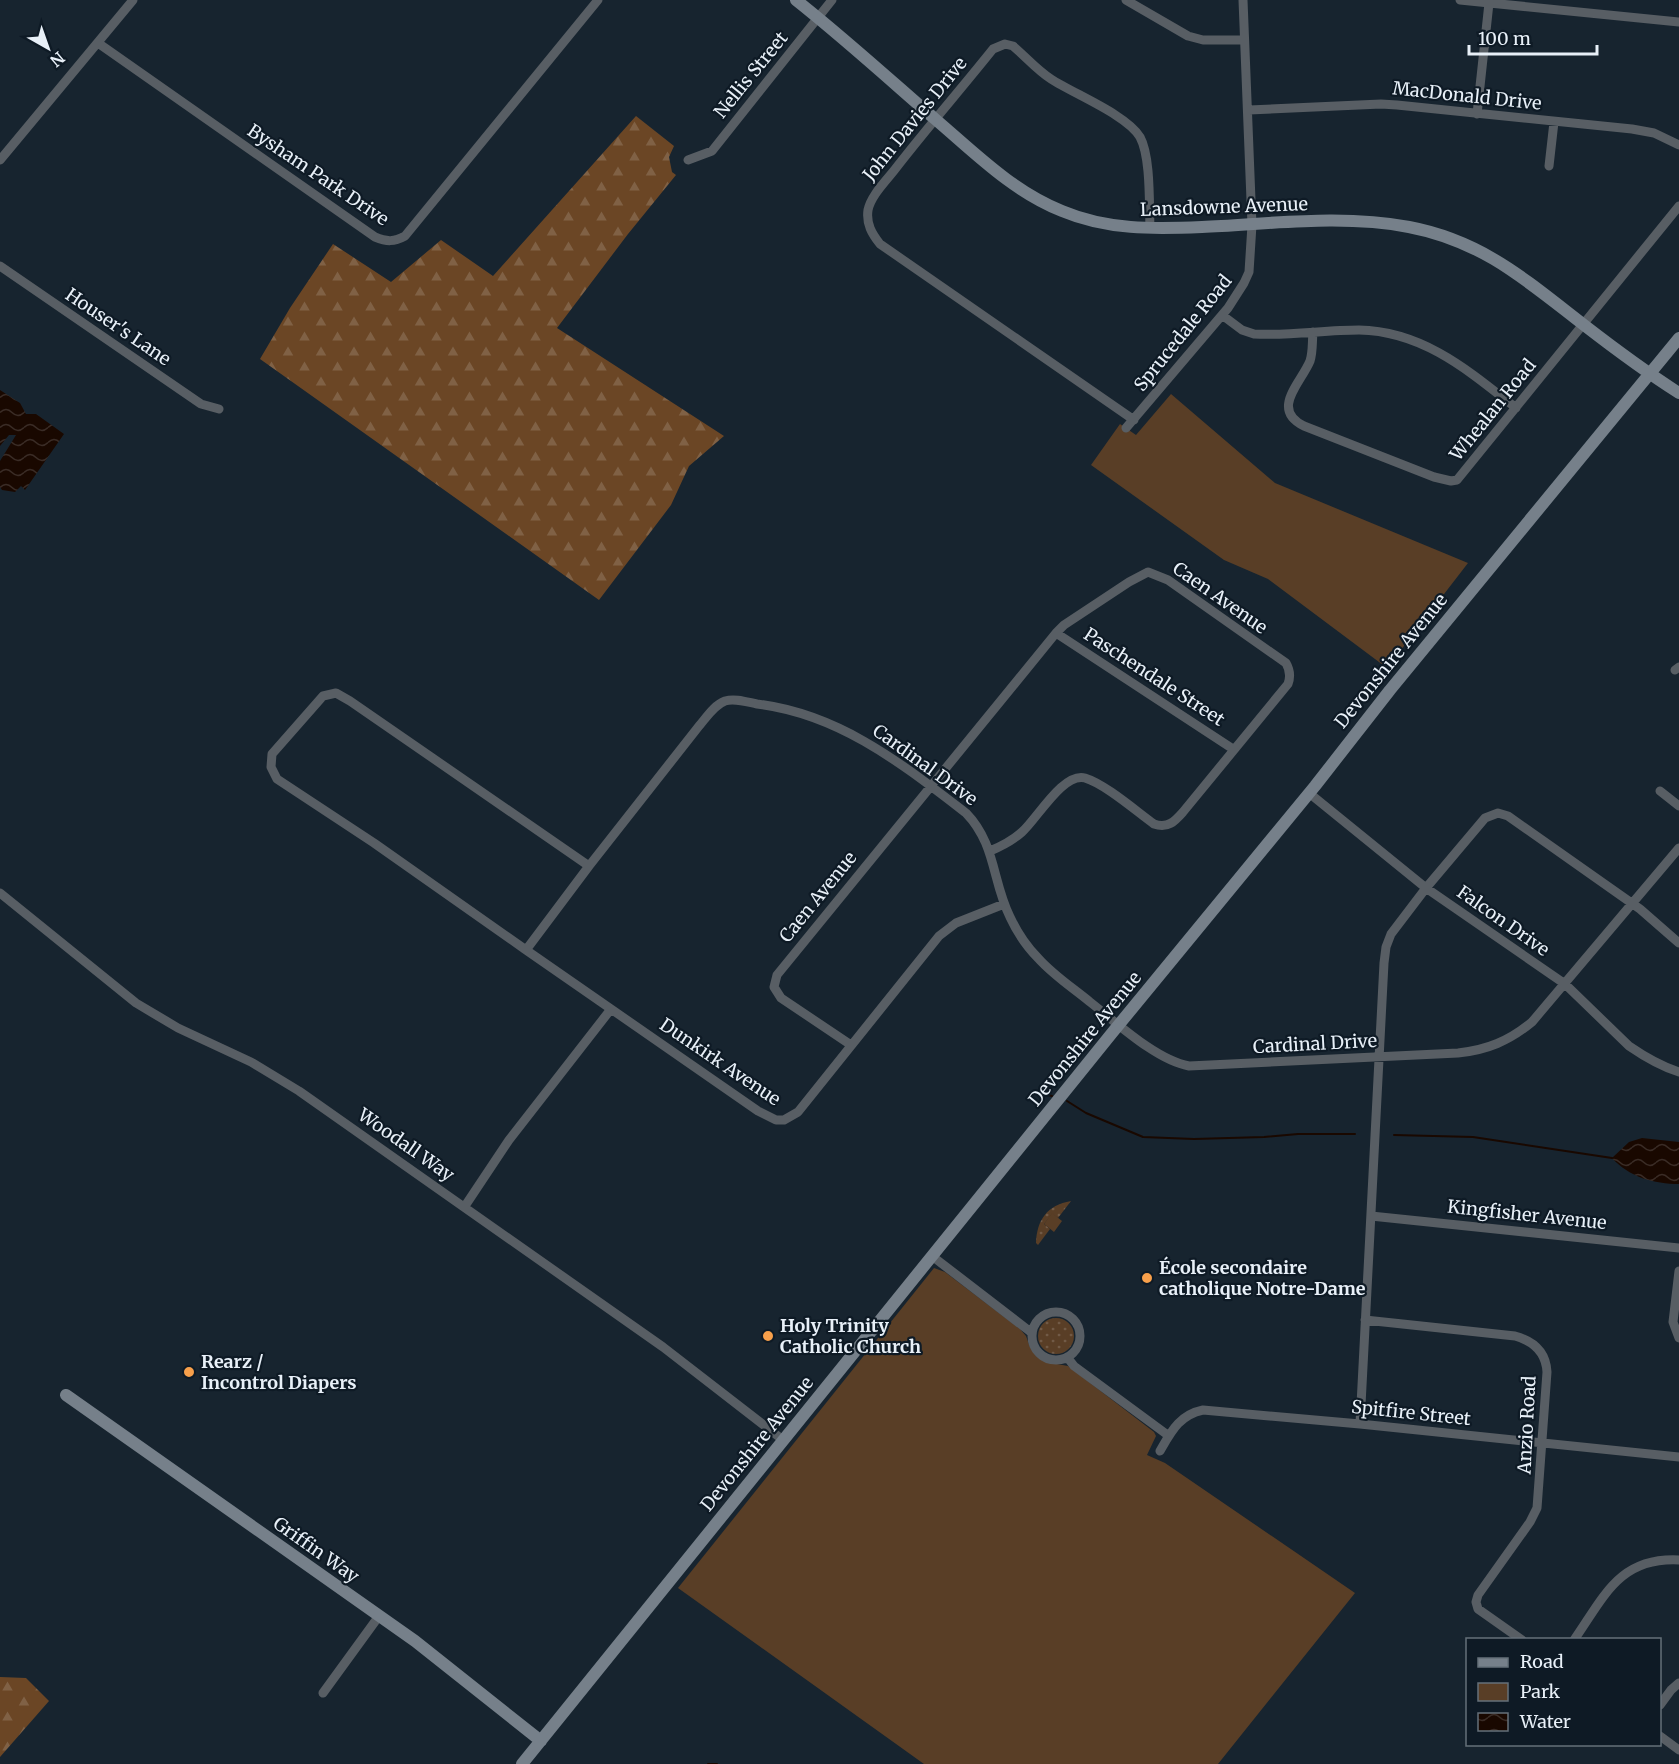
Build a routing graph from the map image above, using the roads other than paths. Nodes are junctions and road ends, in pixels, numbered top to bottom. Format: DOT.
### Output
graph roads {
  1 [pos="133,0"];
  2 [pos="598,0"];
  3 [pos="796,0"];
  4 [pos="832,0"];
  5 [pos="1126,0"];
  6 [pos="1243,0"];
  7 [pos="1460,0"];
  8 [pos="1489,3"];
  9 [pos="1576,6"];
  10 [pos="818,18"];
  11 [pos="1679,22"];
  12 [pos="1244,40"];
  13 [pos="98,43"];
  14 [pos="1249,110"];
  15 [pos="1477,114"];
  16 [pos="935,119"];
  17 [pos="1554,122"];
  18 [pos="1679,145"];
  19 [pos="0,160"];
  20 [pos="688,160"];
  21 [pos="1549,166"];
  22 [pos="1679,206"];
  23 [pos="1252,225"];
  24 [pos="1150,228"];
  25 [pos="0,266"];
  26 [pos="1222,315"];
  27 [pos="1584,324"];
  28 [pos="1312,332"];
  29 [pos="1679,338"];
  30 [pos="1651,374"];
  31 [pos="1679,393"];
  32 [pos="1516,408"];
  33 [pos="219,409"];
  34 [pos="1134,420"];
  35 [pos="1126,428"];
  36 [pos="1056,633"];
  37 [pos="1233,749"];
  38 [pos="930,785"];
  39 [pos="1660,790"];
  40 [pos="1309,793"];
  41 [pos="1679,806"];
  42 [pos="1679,848"];
  43 [pos="990,851"];
  44 [pos="589,866"];
  45 [pos="1426,888"];
  46 [pos="0,893"];
  47 [pos="1004,904"];
  48 [pos="1633,904"];
  49 [pos="1679,942"];
  50 [pos="526,950"];
  51 [pos="1565,984"];
  52 [pos="611,1009"];
  53 [pos="1119,1025"];
  54 [pos="851,1045"];
  55 [pos="1379,1057"];
  56 [pos="1679,1072"];
  57 [pos="465,1206"];
  58 [pos="1371,1216"];
  59 [pos="1679,1248"];
  60 [pos="932,1256"];
  61 [pos="1679,1271"];
  62 [pos="1365,1320"];
  63 [pos="1032,1333"];
  64 [pos="1679,1338"];
  65 [pos="1067,1357"];
  66 [pos="66,1395"];
  67 [pos="1360,1424"];
  68 [pos="1169,1436"];
  69 [pos="783,1440"];
  70 [pos="1542,1442"];
  71 [pos="1160,1451"];
  72 [pos="1679,1456"];
  73 [pos="1679,1560"];
  74 [pos="380,1616"];
  75 [pos="1519,1638"];
  76 [pos="1575,1638"];
  77 [pos="1679,1683"];
  78 [pos="323,1693"];
  79 [pos="1661,1702"];
  80 [pos="1661,1737"];
  81 [pos="541,1741"];
  82 [pos="1679,1750"];
  83 [pos="522,1764"];
  1 -- 13 [label="street"];
  2 -- 13 [label="street, Bysham Park Drive"];
  3 -- 10 [label="main road, Lansdowne Avenue"];
  4 -- 10 [label="street, Nellis Street"];
  5 -- 12 [label="street"];
  6 -- 12 [label="street, Sprucedale Road"];
  7 -- 8 [label="street"];
  8 -- 9 [label="street"];
  8 -- 15 [label="street"];
  9 -- 11 [label="street"];
  10 -- 16 [label="main road, Lansdowne Avenue"];
  10 -- 20 [label="street, Nellis Street"];
  12 -- 14 [label="street, Sprucedale Road"];
  13 -- 19 [label="street"];
  14 -- 15 [label="street, MacDonald Drive"];
  14 -- 23 [label="street, Sprucedale Road"];
  15 -- 17 [label="street, MacDonald Drive"];
  16 -- 24 [label="main road, Lansdowne Avenue"];
  16 -- 24 [label="street, John Davies Drive"];
  16 -- 34 [label="street, John Davies Drive"];
  17 -- 18 [label="street, MacDonald Drive"];
  17 -- 21 [label="street"];
  22 -- 27 [label="street, Whealan Road"];
  23 -- 24 [label="main road, Lansdowne Avenue"];
  23 -- 26 [label="street, Sprucedale Road"];
  23 -- 27 [label="main road, Lansdowne Avenue"];
  25 -- 33 [label="street, Houser's Lane"];
  26 -- 28 [label="street"];
  26 -- 34 [label="street, Sprucedale Road"];
  27 -- 30 [label="main road, Lansdowne Avenue"];
  27 -- 32 [label="street, Whealan Road"];
  28 -- 32 [label="street"];
  28 -- 32 [label="street, Whealan Road"];
  29 -- 30 [label="main road, Devonshire Avenue"];
  30 -- 31 [label="main road, Lansdowne Avenue"];
  30 -- 40 [label="main road, Devonshire Avenue"];
  34 -- 35 [label="street, Sprucedale Road"];
  36 -- 37 [label="street, Paschendale Street"];
  36 -- 37 [label="street, Caen Avenue"];
  36 -- 38 [label="street, Caen Avenue"];
  37 -- 43 [label="street, Caen Avenue"];
  38 -- 43 [label="street, Cardinal Drive"];
  38 -- 44 [label="street, Cardinal Drive"];
  38 -- 54 [label="street, Caen Avenue"];
  39 -- 41 [label="street"];
  40 -- 45 [label="street, Falcon Drive"];
  40 -- 53 [label="main road, Devonshire Avenue"];
  42 -- 48 [label="street, Cardinal Drive"];
  43 -- 47 [label="street, Cardinal Drive"];
  44 -- 50 [label="street, Cardinal Drive"];
  44 -- 50 [label="street"];
  45 -- 48 [label="street"];
  45 -- 51 [label="street, Falcon Drive"];
  45 -- 55 [label="street"];
  46 -- 57 [label="street, Woodall Way"];
  47 -- 53 [label="street, Cardinal Drive"];
  47 -- 54 [label="street, Dunkirk Avenue"];
  48 -- 49 [label="street"];
  48 -- 51 [label="street, Cardinal Drive"];
  50 -- 52 [label="street"];
  51 -- 55 [label="street, Cardinal Drive"];
  51 -- 56 [label="street, Falcon Drive"];
  52 -- 54 [label="street, Dunkirk Avenue"];
  52 -- 57 [label="street"];
  53 -- 55 [label="street, Cardinal Drive"];
  53 -- 60 [label="main road, Devonshire Avenue"];
  55 -- 58 [label="street"];
  57 -- 69 [label="street, Woodall Way"];
  58 -- 59 [label="street, Kingfisher Avenue"];
  58 -- 62 [label="street"];
  60 -- 63 [label="street"];
  60 -- 69 [label="main road, Devonshire Avenue"];
  61 -- 64 [label="street"];
  62 -- 67 [label="street"];
  62 -- 70 [label="street, Anzio Road"];
  63 -- 65 [label="street"];
  63 -- 65 [label="street"];
  65 -- 68 [label="street"];
  66 -- 74 [label="main road, Griffin Way"];
  67 -- 68 [label="street, Spitfire Street"];
  67 -- 70 [label="street, Spitfire Street"];
  68 -- 71 [label="street, Spitfire Street"];
  69 -- 81 [label="main road, Devonshire Avenue"];
  70 -- 72 [label="street, Spitfire Street"];
  70 -- 75 [label="street, Anzio Road"];
  73 -- 76 [label="street"];
  74 -- 78 [label="street"];
  74 -- 81 [label="main road, Griffin Way"];
  77 -- 79 [label="street"];
  80 -- 82 [label="street"];
  81 -- 83 [label="main road, Devonshire Avenue"];
}
